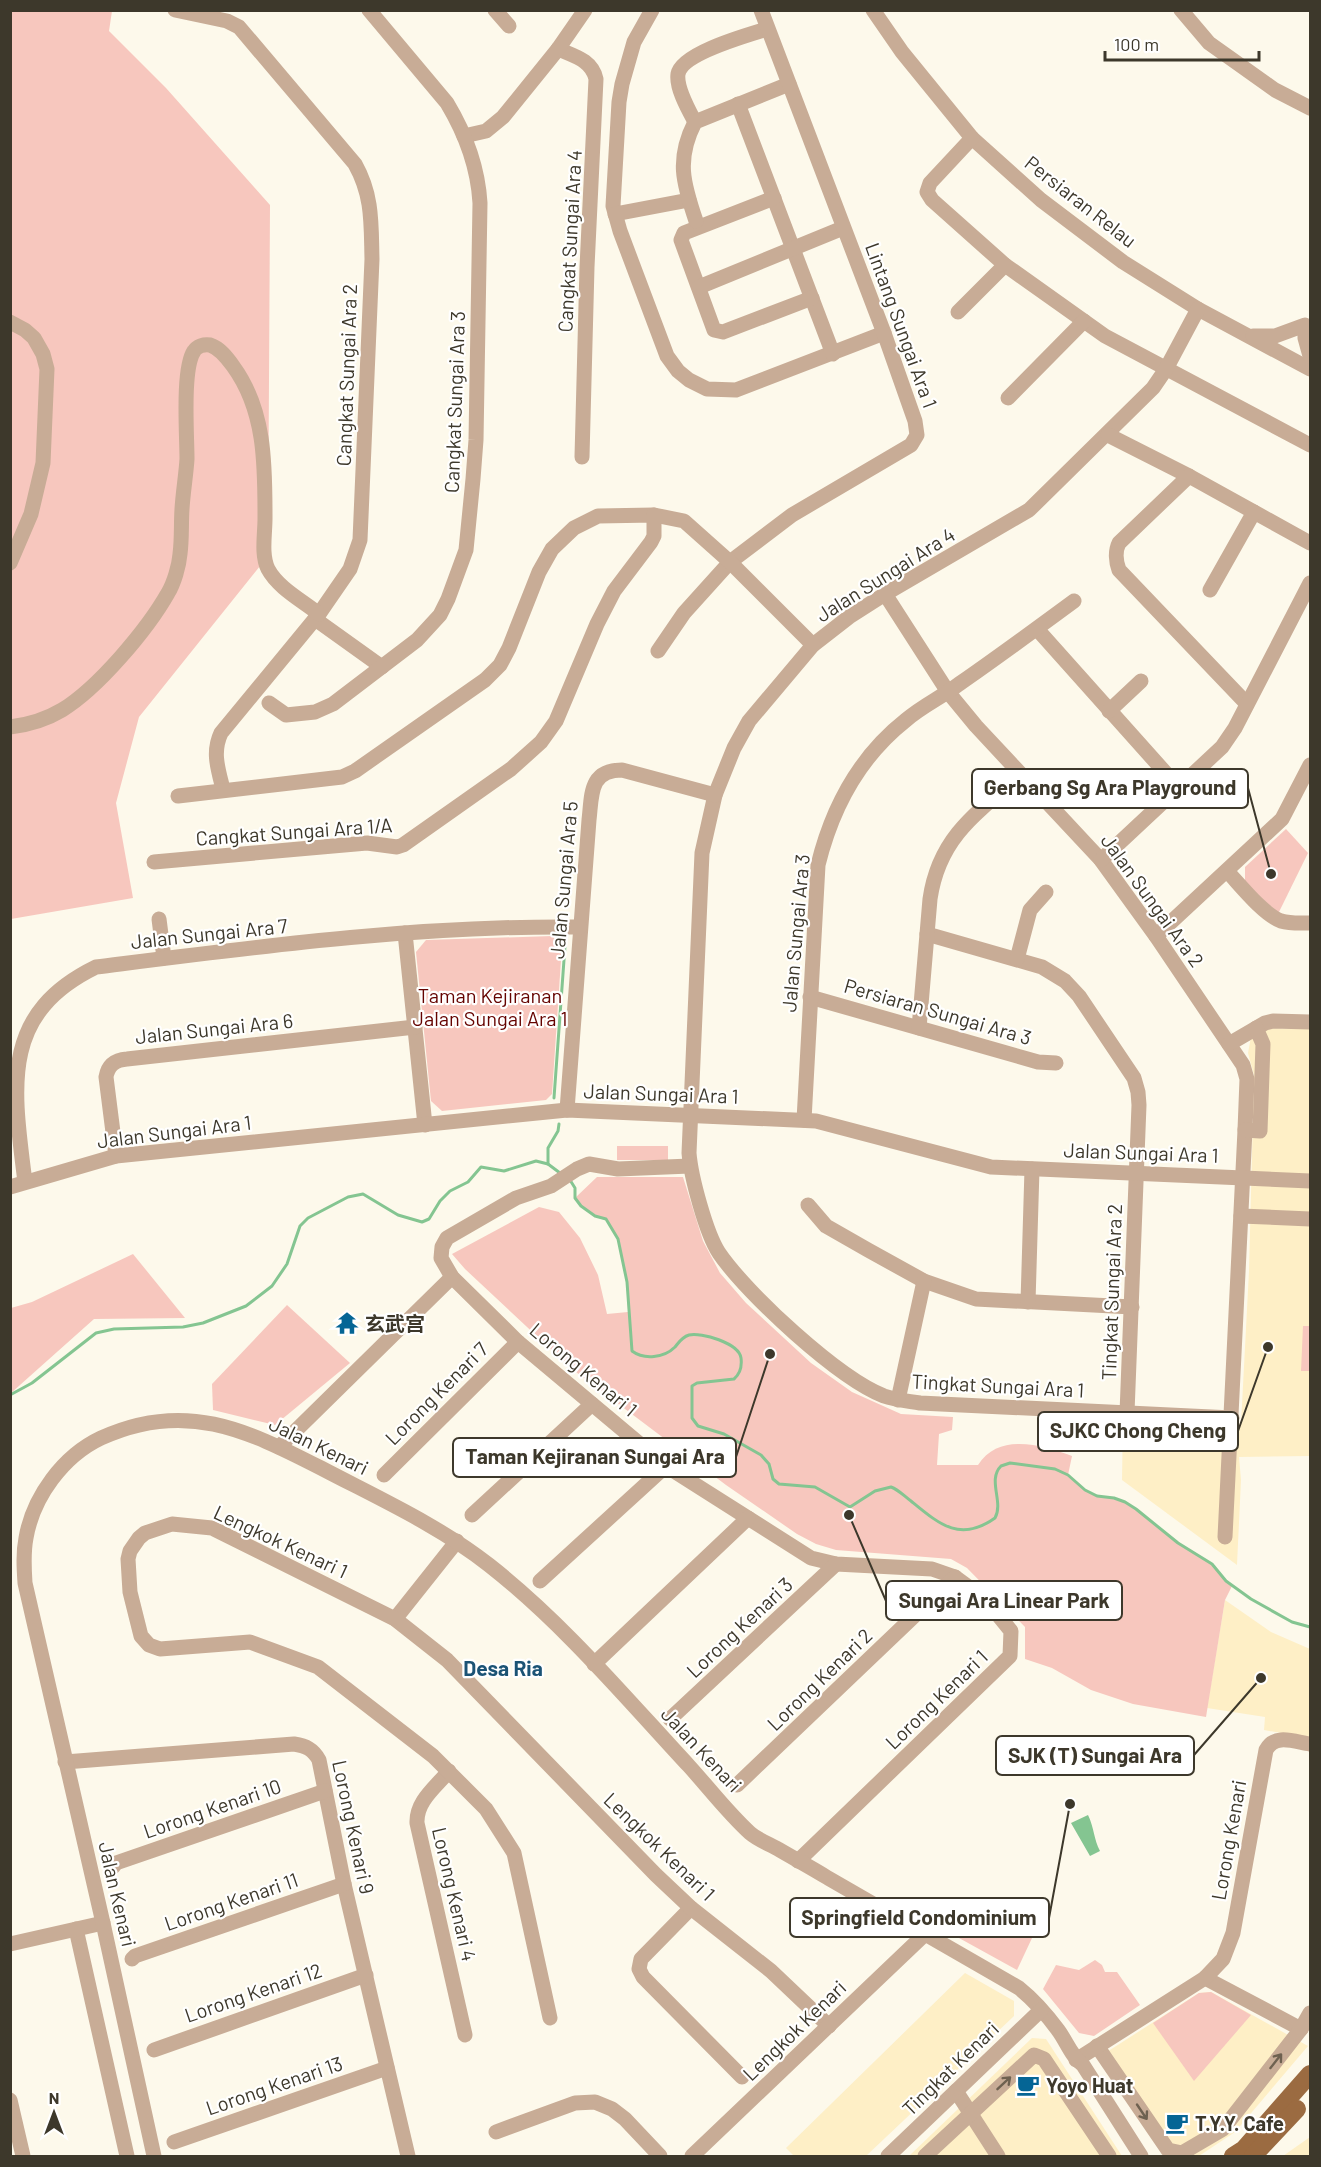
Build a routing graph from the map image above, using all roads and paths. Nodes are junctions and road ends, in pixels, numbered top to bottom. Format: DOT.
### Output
graph roads {
  1 [pos="175,10"];
  2 [pos="495,10"];
  3 [pos="585,10"];
  4 [pos="652,10"];
  5 [pos="760,10"];
  6 [pos="873,10"];
  7 [pos="1181,10"];
  8 [pos="374,12"];
  9 [pos="509,26"];
  10 [pos="767,29"];
  11 [pos="558,49"];
  12 [pos="789,84"];
  13 [pos="738,104"];
  14 [pos="1311,108"];
  15 [pos="695,122"];
  16 [pos="464,136"];
  17 [pos="972,138"];
  18 [pos="774,198"];
  19 [pos="689,200"];
  20 [pos="615,214"];
  21 [pos="696,221"];
  22 [pos="843,228"];
  23 [pos="794,249"];
  24 [pos="1005,265"];
  25 [pos="699,287"];
  26 [pos="812,298"];
  27 [pos="1198,309"];
  28 [pos="958,312"];
  29 [pos="1308,320"];
  30 [pos="1084,321"];
  31 [pos="10,322"];
  32 [pos="884,333"];
  33 [pos="1247,335"];
  34 [pos="834,354"];
  35 [pos="1311,356"];
  36 [pos="1288,357"];
  37 [pos="1166,369"];
  38 [pos="1311,369"];
  39 [pos="1008,398"];
  40 [pos="1108,435"];
  41 [pos="1311,445"];
  42 [pos="582,457"];
  43 [pos="1189,476"];
  44 [pos="1254,512"];
  45 [pos="654,515"];
  46 [pos="1311,543"];
  47 [pos="730,562"];
  48 [pos="10,563"];
  49 [pos="1311,584"];
  50 [pos="1210,590"];
  51 [pos="885,594"];
  52 [pos="1074,601"];
  53 [pos="317,617"];
  54 [pos="1037,629"];
  55 [pos="813,645"];
  56 [pos="658,651"];
  57 [pos="382,667"];
  58 [pos="1141,681"];
  59 [pos="948,692"];
  60 [pos="269,703"];
  61 [pos="1247,704"];
  62 [pos="1108,711"];
  63 [pos="10,728"];
  64 [pos="1311,765"];
  65 [pos="1022,775"];
  66 [pos="1179,788"];
  67 [pos="223,789"];
  68 [pos="715,795"];
  69 [pos="178,796"];
  70 [pos="1101,860"];
  71 [pos="154,862"];
  72 [pos="1227,872"];
  73 [pos="1046,892"];
  74 [pos="159,919"];
  75 [pos="1311,923"];
  76 [pos="580,927"];
  77 [pos="405,933"];
  78 [pos="927,934"];
  79 [pos="1156,936"];
  80 [pos="164,958"];
  81 [pos="1017,959"];
  82 [pos="810,997"];
  83 [pos="1311,1022"];
  84 [pos="415,1027"];
  85 [pos="919,1028"];
  86 [pos="1256,1028"];
  87 [pos="1229,1044"];
  88 [pos="1056,1063"];
  89 [pos="567,1110"];
  90 [pos="689,1115"];
  91 [pos="804,1120"];
  92 [pos="425,1125"];
  93 [pos="1245,1130"];
  94 [pos="116,1156"];
  95 [pos="690,1166"];
  96 [pos="1032,1169"];
  97 [pos="1137,1173"];
  98 [pos="1243,1178"];
  99 [pos="1311,1181"];
  100 [pos="18,1184"];
  101 [pos="808,1205"];
  102 [pos="1241,1216"];
  103 [pos="1311,1219"];
  104 [pos="452,1276"];
  105 [pos="924,1281"];
  106 [pos="1028,1302"];
  107 [pos="1132,1307"];
  108 [pos="518,1342"];
  109 [pos="898,1400"];
  110 [pos="592,1404"];
  111 [pos="1127,1413"];
  112 [pos="1232,1418"];
  113 [pos="279,1447"];
  114 [pos="666,1466"];
  115 [pos="384,1475"];
  116 [pos="472,1515"];
  117 [pos="748,1518"];
  118 [pos="1225,1538"];
  119 [pos="458,1541"];
  120 [pos="836,1564"];
  121 [pos="955,1577"];
  122 [pos="540,1581"];
  123 [pos="395,1619"];
  124 [pos="594,1664"];
  125 [pos="669,1719"];
  126 [pos="1311,1744"];
  127 [pos="65,1762"];
  128 [pos="449,1771"];
  129 [pos="737,1785"];
  130 [pos="326,1791"];
  131 [pos="798,1860"];
  132 [pos="113,1867"];
  133 [pos="344,1884"];
  134 [pos="691,1908"];
  135 [pos="103,1923"];
  136 [pos="76,1929"];
  137 [pos="925,1934"];
  138 [pos="10,1944"];
  139 [pos="132,1959"];
  140 [pos="366,1975"];
  141 [pos="1205,1978"];
  142 [pos="1041,2010"];
  143 [pos="1311,2013"];
  144 [pos="550,2018"];
  145 [pos="828,2026"];
  146 [pos="1300,2029"];
  147 [pos="465,2035"];
  148 [pos="1097,2046"];
  149 [pos="154,2050"];
  150 [pos="1076,2060"];
  151 [pos="387,2068"];
  152 [pos="742,2077"];
  153 [pos="1309,2083"];
  154 [pos="956,2091"];
  155 [pos="10,2100"];
  156 [pos="1304,2106"];
  157 [pos="971,2113"];
  158 [pos="496,2132"];
  159 [pos="174,2142"];
  160 [pos="23,2157"];
  161 [pos="127,2157"];
  162 [pos="154,2157"];
  163 [pos="408,2157"];
  164 [pos="660,2157"];
  165 [pos="692,2157"];
  166 [pos="888,2157"];
  167 [pos="925,2157"];
  168 [pos="998,2157"];
  169 [pos="1109,2157"];
  170 [pos="1132,2157"];
  171 [pos="1141,2157"];
  172 [pos="1233,2157"];
  173 [pos="1253,2157"];
  1 -- 53 [label="street, Cangkat Sungai Ara 2"];
  2 -- 9 [label="street"];
  3 -- 11 [label="street"];
  4 -- 20 [label="street"];
  5 -- 10 [label="street, Lintang Sungai Ara 1"];
  6 -- 17 [label="street, Persiaran Relau"];
  7 -- 14 [label="street"];
  8 -- 16 [label="street, Cangkat Sungai Ara 3"];
  10 -- 12 [label="street, Lintang Sungai Ara 1"];
  10 -- 15 [label="street"];
  11 -- 16 [label="street"];
  11 -- 42 [label="street, Cangkat Sungai Ara 4"];
  12 -- 13 [label="street"];
  12 -- 22 [label="street, Lintang Sungai Ara 1"];
  13 -- 15 [label="street"];
  13 -- 18 [label="street"];
  15 -- 19 [label="street"];
  16 -- 57 [label="street, Cangkat Sungai Ara 3"];
  17 -- 24 [label="street"];
  17 -- 27 [label="street, Persiaran Relau"];
  18 -- 23 [label="street"];
  18 -- 25 [label="street"];
  19 -- 20 [label="street"];
  19 -- 21 [label="street"];
  20 -- 34 [label="street"];
  22 -- 23 [label="street"];
  22 -- 32 [label="street, Lintang Sungai Ara 1"];
  23 -- 25 [label="street"];
  23 -- 26 [label="street"];
  24 -- 28 [label="street"];
  24 -- 30 [label="street"];
  25 -- 26 [label="street"];
  26 -- 34 [label="street"];
  27 -- 33 [label="street, Persiaran Relau"];
  27 -- 37 [label="street, Jalan Sungai Ara 4"];
  29 -- 33 [label="street"];
  29 -- 35 [label="street"];
  29 -- 36 [label="street"];
  30 -- 37 [label="street"];
  30 -- 39 [label="street"];
  31 -- 48 [label="street"];
  32 -- 34 [label="street"];
  32 -- 47 [label="street, Lintang Sungai Ara 1"];
  33 -- 36 [label="street, Persiaran Relau"];
  36 -- 38 [label="street, Persiaran Relau"];
  37 -- 40 [label="street, Jalan Sungai Ara 4"];
  37 -- 41 [label="street"];
  40 -- 43 [label="street"];
  40 -- 51 [label="street, Jalan Sungai Ara 4"];
  43 -- 44 [label="street"];
  43 -- 61 [label="street"];
  44 -- 46 [label="street"];
  44 -- 50 [label="street"];
  45 -- 47 [label="street"];
  45 -- 67 [label="street"];
  45 -- 71 [label="street, Cangkat Sungai Ara 1/A"];
  47 -- 55 [label="street"];
  47 -- 56 [label="street, Lintang Sungai Ara 1"];
  49 -- 61 [label="street"];
  51 -- 55 [label="street, Jalan Sungai Ara 4"];
  51 -- 59 [label="street, Jalan Sungai Ara 2"];
  52 -- 54 [label="street, Jalan Sungai Ara 3"];
  53 -- 57 [label="street"];
  53 -- 63 [label="street"];
  53 -- 67 [label="street, Cangkat Sungai Ara 2"];
  54 -- 59 [label="street, Jalan Sungai Ara 3"];
  54 -- 62 [label="street"];
  55 -- 68 [label="street, Jalan Sungai Ara 4"];
  57 -- 60 [label="street, Cangkat Sungai Ara 3"];
  58 -- 62 [label="street"];
  59 -- 65 [label="street, Jalan Sungai Ara 2"];
  59 -- 82 [label="street, Jalan Sungai Ara 3"];
  61 -- 66 [label="street"];
  62 -- 66 [label="street"];
  64 -- 72 [label="street"];
  65 -- 70 [label="street, Jalan Sungai Ara 2"];
  65 -- 78 [label="street"];
  66 -- 70 [label="street"];
  67 -- 69 [label="street"];
  68 -- 76 [label="street, Jalan Sungai Ara 5"];
  68 -- 90 [label="street, Jalan Sungai Ara 4"];
  70 -- 79 [label="street, Jalan Sungai Ara 2"];
  72 -- 75 [label="street"];
  72 -- 79 [label="street"];
  73 -- 81 [label="street"];
  74 -- 80 [label="street"];
  76 -- 77 [label="street, Jalan Sungai Ara 7"];
  76 -- 89 [label="street, Jalan Sungai Ara 5"];
  77 -- 80 [label="street, Jalan Sungai Ara 7"];
  77 -- 84 [label="street"];
  78 -- 81 [label="street, Tingkat Sungai Ara 2"];
  78 -- 85 [label="street"];
  79 -- 87 [label="street, Jalan Sungai Ara 2"];
  80 -- 100 [label="street, Jalan Sungai Ara 7"];
  81 -- 97 [label="street, Tingkat Sungai Ara 2"];
  82 -- 85 [label="street, Persiaran Sungai Ara 3"];
  82 -- 91 [label="street, Jalan Sungai Ara 3"];
  83 -- 86 [label="street"];
  84 -- 92 [label="street"];
  84 -- 94 [label="street, Jalan Sungai Ara 6"];
  85 -- 88 [label="street, Persiaran Sungai Ara 3"];
  86 -- 87 [label="street"];
  86 -- 93 [label="street"];
  87 -- 93 [label="street, Jalan Sungai Ara 2"];
  89 -- 90 [label="street, Jalan Sungai Ara 1"];
  89 -- 92 [label="street, Jalan Sungai Ara 1"];
  90 -- 91 [label="street, Jalan Sungai Ara 1"];
  90 -- 95 [label="street, Tingkat Sungai Ara 1"];
  91 -- 96 [label="street, Jalan Sungai Ara 1"];
  92 -- 94 [label="street, Jalan Sungai Ara 1"];
  93 -- 98 [label="street, Jalan Sungai Ara 2"];
  94 -- 100 [label="street, Jalan Sungai Ara 1"];
  95 -- 104 [label="street, Lorong Kenari 1"];
  95 -- 109 [label="street, Tingkat Sungai Ara 1"];
  96 -- 97 [label="street, Jalan Sungai Ara 1"];
  96 -- 106 [label="street"];
  97 -- 98 [label="street, Jalan Sungai Ara 1"];
  97 -- 107 [label="street, Tingkat Sungai Ara 2"];
  98 -- 99 [label="street, Jalan Sungai Ara 1"];
  98 -- 102 [label="street"];
  101 -- 105 [label="street"];
  102 -- 103 [label="street"];
  102 -- 112 [label="street"];
  104 -- 108 [label="street, Lorong Kenari 1"];
  104 -- 113 [label="street"];
  105 -- 106 [label="street"];
  105 -- 109 [label="street"];
  106 -- 107 [label="street"];
  107 -- 111 [label="street, Tingkat Sungai Ara 2"];
  108 -- 110 [label="street, Lorong Kenari 1"];
  108 -- 115 [label="street, Lorong Kenari 7"];
  109 -- 111 [label="street, Tingkat Sungai Ara 1"];
  110 -- 114 [label="street, Lorong Kenari 1"];
  110 -- 116 [label="street"];
  111 -- 112 [label="street, Tingkat Sungai Ara 1"];
  112 -- 118 [label="street"];
  113 -- 119 [label="street, Jalan Kenari"];
  113 -- 127 [label="street, Jalan Kenari"];
  114 -- 117 [label="street, Lorong Kenari 1"];
  114 -- 122 [label="street"];
  117 -- 120 [label="street, Lorong Kenari 1"];
  117 -- 124 [label="street"];
  119 -- 123 [label="street"];
  119 -- 124 [label="street, Jalan Kenari"];
  120 -- 121 [label="street, Lorong Kenari 1"];
  120 -- 125 [label="street, Lorong Kenari 3"];
  121 -- 129 [label="street, Lorong Kenari 2"];
  121 -- 131 [label="street, Lorong Kenari 1"];
  123 -- 128 [label="street, Lengkok Kenari 1"];
  123 -- 134 [label="street, Lengkok Kenari 1"];
  124 -- 131 [label="street, Jalan Kenari"];
  126 -- 141 [label="street, Lorong Kenari"];
  127 -- 130 [label="street, Lorong Kenari 9"];
  127 -- 135 [label="street, Jalan Kenari"];
  128 -- 144 [label="street, Lengkok Kenari 1"];
  128 -- 147 [label="street, Lorong Kenari 4"];
  130 -- 132 [label="street, Lorong Kenari 10"];
  130 -- 133 [label="street, Lorong Kenari 9"];
  131 -- 137 [label="street, Jalan Kenari"];
  133 -- 139 [label="street, Lorong Kenari 11"];
  133 -- 140 [label="street, Lorong Kenari 9"];
  134 -- 145 [label="street, Lengkok Kenari 1"];
  134 -- 152 [label="street"];
  135 -- 136 [label="street"];
  135 -- 162 [label="street, Jalan Kenari"];
  136 -- 138 [label="street"];
  136 -- 161 [label="street"];
  137 -- 142 [label="street, Jalan Kenari"];
  137 -- 145 [label="street, Lengkok Kenari"];
  140 -- 149 [label="street, Lorong Kenari 12"];
  140 -- 151 [label="street, Lorong Kenari 9"];
  141 -- 146 [label="street"];
  141 -- 148 [label="street, Lorong Kenari"];
  142 -- 150 [label="street, Jalan Kenari"];
  142 -- 154 [label="street, Tingkat Kenari"];
  143 -- 146 [label="street"];
  145 -- 165 [label="street, Lengkok Kenari"];
  148 -- 146 [label="street, one-way"];
  148 -- 150 [label="street, Lorong Kenari"];
  150 -- 170 [label="street, Jalan Kenari"];
  150 -- 171 [label="street, Jalan Kenari"];
  151 -- 159 [label="street, Lorong Kenari 13"];
  151 -- 163 [label="street, Lorong Kenari 9"];
  153 -- 156 [label="main road"];
  153 -- 172 [label="main road"];
  154 -- 157 [label="street"];
  154 -- 166 [label="street, Tingkat Kenari"];
  155 -- 160 [label="street"];
  156 -- 173 [label="main road"];
  157 -- 167 [label="street"];
  157 -- 168 [label="street"];
  157 -- 169 [label="street, one-way"];
  158 -- 164 [label="street"];
}
